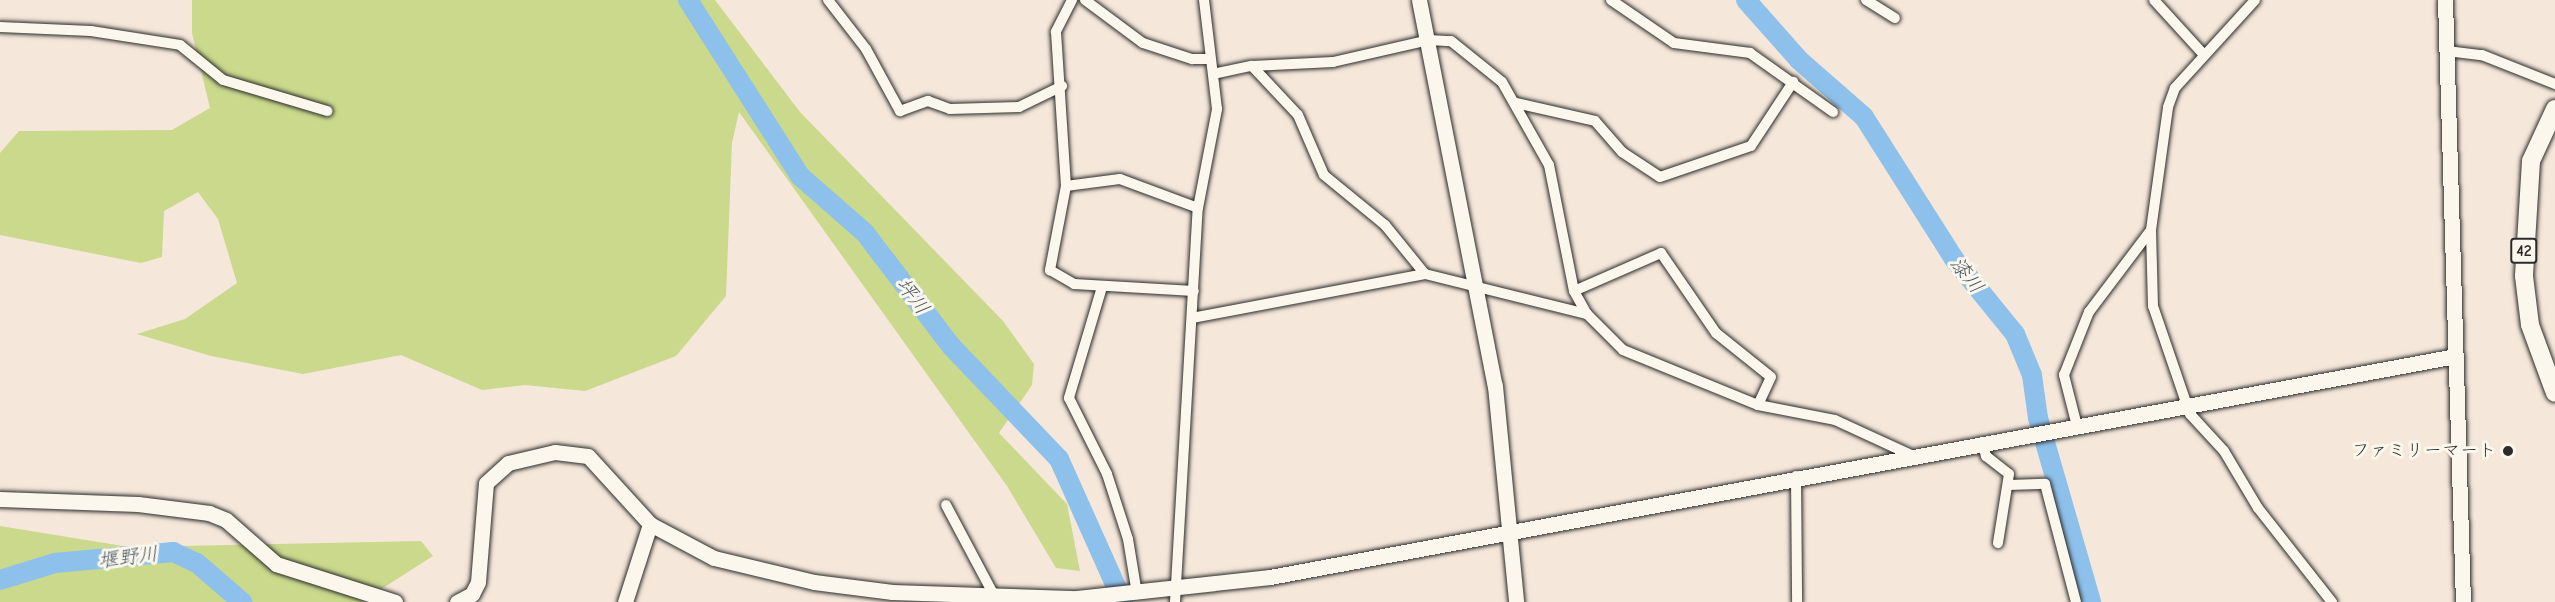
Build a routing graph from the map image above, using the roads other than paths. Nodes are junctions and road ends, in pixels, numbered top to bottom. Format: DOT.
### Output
graph roads {
  1 [pos="828,0"];
  2 [pos="1072,0"];
  3 [pos="1085,0"];
  4 [pos="1204,0"];
  5 [pos="1419,0"];
  6 [pos="1611,0"];
  7 [pos="1866,0"];
  8 [pos="2154,0"];
  9 [pos="2255,0"];
  10 [pos="2445,0"];
  11 [pos="1894,18"];
  12 [pos="0,27"];
  13 [pos="1429,40"];
  14 [pos="2447,51"];
  15 [pos="2204,55"];
  16 [pos="1209,59"];
  17 [pos="1252,66"];
  18 [pos="1213,74"];
  19 [pos="1794,82"];
  20 [pos="2555,84"];
  21 [pos="1062,86"];
  22 [pos="1516,103"];
  23 [pos="2555,109"];
  24 [pos="327,111"];
  25 [pos="1833,112"];
  26 [pos="1066,186"];
  27 [pos="1198,208"];
  28 [pos="2151,230"];
  29 [pos="1425,274"];
  30 [pos="1478,285"];
  31 [pos="1102,287"];
  32 [pos="1194,291"];
  33 [pos="1574,291"];
  34 [pos="1587,314"];
  35 [pos="1192,318"];
  36 [pos="2456,356"];
  37 [pos="2555,393"];
  38 [pos="1758,405"];
  39 [pos="2186,405"];
  40 [pos="2077,426"];
  41 [pos="1982,442"];
  42 [pos="1911,454"];
  43 [pos="1796,476"];
  44 [pos="2009,485"];
  45 [pos="0,499"];
  46 [pos="946,505"];
  47 [pos="650,524"];
  48 [pos="1510,533"];
  49 [pos="1998,543"];
  50 [pos="1130,594"];
  51 [pos="1176,596"];
  52 [pos="997,599"];
  53 [pos="395,602"];
  54 [pos="457,602"];
  55 [pos="625,602"];
  56 [pos="1516,602"];
  57 [pos="1797,602"];
  58 [pos="2076,602"];
  59 [pos="2332,602"];
  60 [pos="2463,602"];
  1 -- 21 [label="street"];
  2 -- 21 [label="street"];
  3 -- 16 [label="street"];
  4 -- 16 [label="street"];
  5 -- 13 [label="street"];
  6 -- 19 [label="street"];
  7 -- 11 [label="street"];
  8 -- 15 [label="street"];
  9 -- 15 [label="street"];
  10 -- 14 [label="street"];
  12 -- 24 [label="street"];
  13 -- 17 [label="street"];
  13 -- 22 [label="street"];
  13 -- 30 [label="street"];
  14 -- 20 [label="street"];
  14 -- 36 [label="street"];
  15 -- 28 [label="street"];
  16 -- 18 [label="street"];
  17 -- 18 [label="street"];
  17 -- 29 [label="street"];
  18 -- 27 [label="street"];
  19 -- 22 [label="street"];
  19 -- 25 [label="street"];
  21 -- 26 [label="street"];
  22 -- 33 [label="street"];
  23 -- 37 [label="main road, 42"];
  26 -- 27 [label="street"];
  26 -- 31 [label="street"];
  27 -- 32 [label="street"];
  28 -- 39 [label="street"];
  28 -- 40 [label="street"];
  29 -- 30 [label="street"];
  29 -- 35 [label="street"];
  30 -- 34 [label="street"];
  30 -- 48 [label="street"];
  31 -- 32 [label="street"];
  31 -- 50 [label="street"];
  32 -- 35 [label="street"];
  33 -- 34 [label="street"];
  33 -- 38 [label="street"];
  34 -- 38 [label="street"];
  35 -- 51 [label="street"];
  36 -- 39 [label="street"];
  36 -- 60 [label="street"];
  38 -- 42 [label="street"];
  39 -- 40 [label="street"];
  39 -- 59 [label="street"];
  40 -- 41 [label="street"];
  41 -- 42 [label="street"];
  41 -- 44 [label="street"];
  42 -- 43 [label="street"];
  43 -- 48 [label="street"];
  43 -- 57 [label="street"];
  44 -- 49 [label="street"];
  44 -- 58 [label="street"];
  45 -- 53 [label="street"];
  46 -- 52 [label="street"];
  47 -- 52 [label="street"];
  47 -- 54 [label="street"];
  47 -- 55 [label="street"];
  48 -- 51 [label="street"];
  48 -- 56 [label="street"];
  50 -- 51 [label="street"];
  50 -- 52 [label="street"];
}
